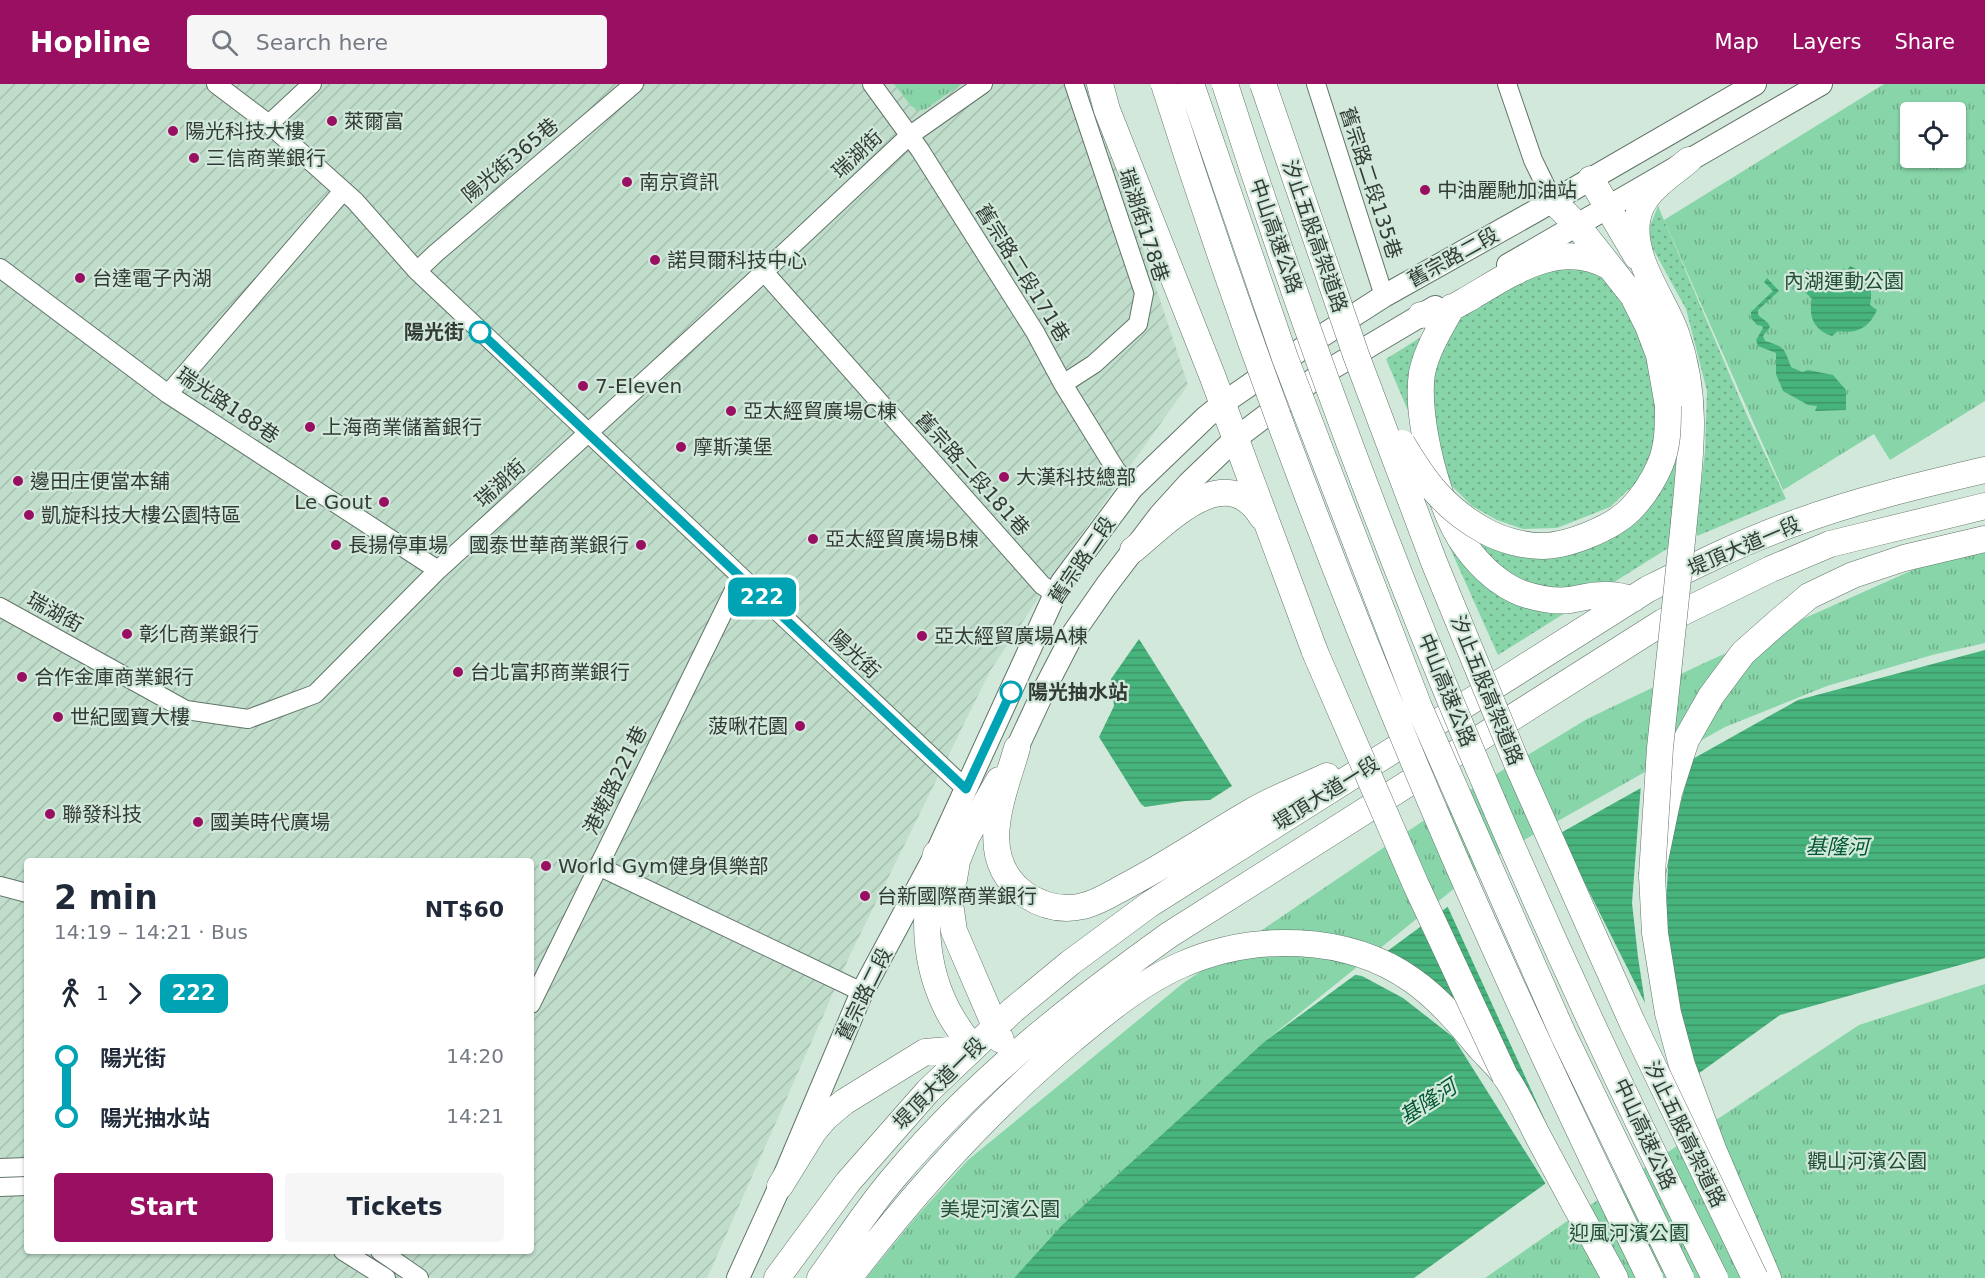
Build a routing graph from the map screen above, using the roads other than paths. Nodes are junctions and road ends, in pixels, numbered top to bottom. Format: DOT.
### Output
graph roads {
  1 [pos="216,84"];
  2 [pos="312,84"];
  3 [pos="634,84"];
  4 [pos="872,84"];
  5 [pos="983,84"];
  6 [pos="1074,84"];
  7 [pos="1100,84"];
  8 [pos="1164,84"];
  9 [pos="1191,84"];
  10 [pos="1225,84"];
  11 [pos="1263,84"];
  12 [pos="1316,84"];
  13 [pos="1507,84"];
  14 [pos="1755,84"];
  15 [pos="1821,84"];
  16 [pos="269,124"];
  17 [pos="909,136"];
  18 [pos="1689,160"];
  19 [pos="1591,179"];
  20 [pos="343,191"];
  21 [pos="1553,201"];
  22 [pos="1607,208"];
  23 [pos="1577,225"];
  24 [pos="0,268"];
  25 [pos="1610,268"];
  26 [pos="417,271"];
  27 [pos="764,272"];
  28 [pos="1654,286"];
  29 [pos="1384,296"];
  30 [pos="1452,308"];
  31 [pos="1421,315"];
  32 [pos="1356,355"];
  33 [pos="1063,384"];
  34 [pos="168,394"];
  35 [pos="1222,404"];
  36 [pos="587,434"];
  37 [pos="1235,439"];
  38 [pos="1985,470"];
  39 [pos="1132,488"];
  40 [pos="1985,506"];
  41 [pos="1271,533"];
  42 [pos="1985,539"];
  43 [pos="1133,550"];
  44 [pos="438,570"];
  45 [pos="740,578"];
  46 [pos="1055,594"];
  47 [pos="1633,599"];
  48 [pos="0,607"];
  49 [pos="1418,735"];
  50 [pos="1017,748"];
  51 [pos="966,789"];
  52 [pos="936,854"];
  53 [pos="598,866"];
  54 [pos="1652,875"];
  55 [pos="0,886"];
  56 [pos="24,892"];
  57 [pos="862,992"];
  58 [pos="534,998"];
  59 [pos="995,1026"];
  60 [pos="972,1048"];
  61 [pos="1009,1058"];
  62 [pos="1505,1076"];
  63 [pos="24,1167"];
  64 [pos="0,1168"];
  65 [pos="24,1186"];
  66 [pos="780,1186"];
  67 [pos="0,1187"];
  68 [pos="348,1254"];
  69 [pos="402,1257"];
  70 [pos="386,1278"];
  71 [pos="419,1278"];
  72 [pos="738,1278"];
  73 [pos="777,1278"];
  74 [pos="820,1278"];
  75 [pos="849,1278"];
  76 [pos="1615,1278"];
  77 [pos="1650,1278"];
  78 [pos="1681,1278"];
  79 [pos="1715,1278"];
  80 [pos="1755,1278"];
  81 [pos="1768,1278"];
  1 -- 16 [label="street, 陽光街"];
  2 -- 16 [label="street"];
  3 -- 26 [label="street, 陽光街365巷"];
  4 -- 17 [label="street, 舊宗路二段171巷"];
  5 -- 17 [label="street, 瑞湖街"];
  6 -- 33 [label="street, 瑞湖街178巷"];
  7 -- 35 [label="highway"];
  8 -- 77 [label="highway, bridge"];
  9 -- 78 [label="highway, 中山高速公路, bridge"];
  10 -- 79 [label="highway, 中山高速公路, bridge"];
  11 -- 32 [label="highway, 汐止五股高架道路, bridge"];
  12 -- 29 [label="street, 舊宗路二段135巷"];
  13 -- 21 [label="street"];
  14 -- 19 [label="main road, 舊宗路二段"];
  15 -- 18 [label="main road, 舊宗路二段"];
  16 -- 20 [label="street, 陽光街"];
  17 -- 27 [label="street, 瑞湖街"];
  17 -- 33 [label="street, 舊宗路二段171巷"];
  18 -- 22 [label="main road, 舊宗路二段"];
  18 -- 28 [label="highway"];
  19 -- 21 [label="main road, 舊宗路二段"];
  19 -- 22 [label="highway"];
  20 -- 26 [label="street, 陽光街"];
  20 -- 34 [label="street"];
  21 -- 23 [label="highway"];
  21 -- 29 [label="main road, 舊宗路二段"];
  22 -- 23 [label="main road, 舊宗路二段"];
  22 -- 28 [label="highway"];
  23 -- 25 [label="highway"];
  23 -- 31 [label="main road, 舊宗路二段"];
  24 -- 34 [label="street, 瑞光路188巷"];
  25 -- 30 [label="highway"];
  25 -- 32 [label="highway, bridge"];
  26 -- 36 [label="street, 陽光街"];
  27 -- 36 [label="street, 瑞湖街"];
  27 -- 46 [label="street, 舊宗路二段181巷"];
  28 -- 54 [label="highway, bridge"];
  29 -- 35 [label="main road, 舊宗路二段"];
  30 -- 31 [label="highway"];
  30 -- 47 [label="highway"];
  31 -- 37 [label="main road, 舊宗路二段"];
  32 -- 80 [label="highway, 汐止五股高架道路, bridge"];
  33 -- 39 [label="street, 舊宗路二段171巷"];
  34 -- 44 [label="street, 瑞光路188巷"];
  35 -- 37 [label="highway"];
  35 -- 39 [label="main road, 舊宗路二段"];
  36 -- 44 [label="street, 瑞湖街"];
  36 -- 45 [label="street, 陽光街"];
  37 -- 41 [label="highway"];
  37 -- 43 [label="main road, 舊宗路二段"];
  38 -- 47 [label="highway, 堤頂大道一段"];
  39 -- 46 [label="main road, 舊宗路二段"];
  40 -- 61 [label="highway, 堤頂大道一段"];
  41 -- 43 [label="highway"];
  41 -- 62 [label="highway, bridge"];
  42 -- 54 [label="highway, bridge"];
  43 -- 50 [label="main road, 舊宗路二段"];
  44 -- 48 [label="street, 瑞湖街"];
  45 -- 51 [label="street, 陽光街"];
  45 -- 53 [label="street, 港墘路221巷"];
  46 -- 51 [label="main road, 舊宗路二段"];
  47 -- 49 [label="highway, 堤頂大道一段"];
  49 -- 50 [label="highway"];
  49 -- 59 [label="highway, 堤頂大道一段"];
  50 -- 59 [label="highway"];
  51 -- 52 [label="main road, 舊宗路二段"];
  52 -- 57 [label="main road, 舊宗路二段"];
  52 -- 60 [label="highway"];
  53 -- 57 [label="street"];
  53 -- 58 [label="street, 港墘路221巷"];
  54 -- 81 [label="highway"];
  55 -- 56 [label="street"];
  57 -- 66 [label="main road, 舊宗路二段"];
  59 -- 60 [label="highway, 堤頂大道一段"];
  59 -- 61 [label="highway"];
  60 -- 66 [label="highway"];
  60 -- 73 [label="highway, 堤頂大道一段"];
  61 -- 74 [label="highway, 堤頂大道一段"];
  62 -- 75 [label="highway, bridge"];
  62 -- 76 [label="highway"];
  63 -- 64 [label="street"];
  65 -- 67 [label="street"];
  66 -- 72 [label="main road, 舊宗路二段"];
  68 -- 70 [label="street"];
  69 -- 71 [label="street"];
}
